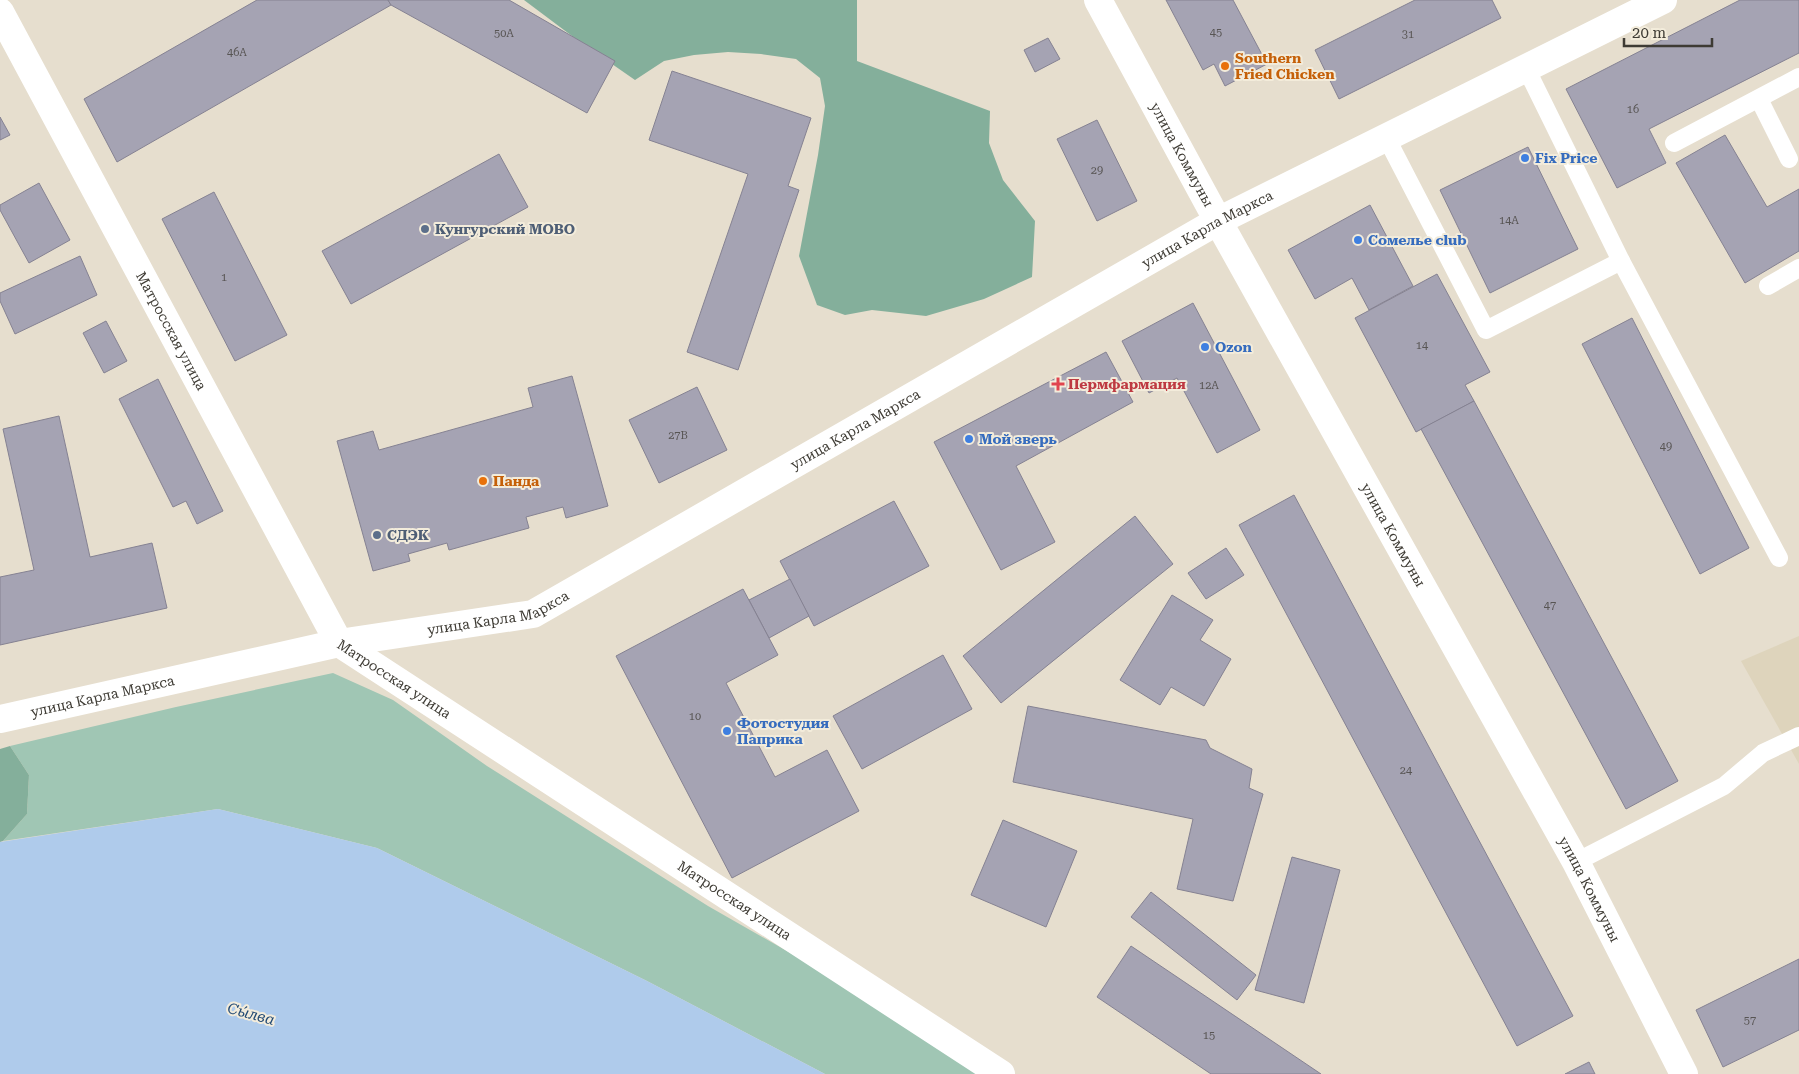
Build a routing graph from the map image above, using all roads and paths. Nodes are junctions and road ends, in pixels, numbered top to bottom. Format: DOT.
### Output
graph roads {
  1 [pos="1098,0"];
  2 [pos="1663,0"];
  3 [pos="0,12"];
  4 [pos="1526,68"];
  5 [pos="1799,78"];
  6 [pos="1759,98"];
  7 [pos="1386,137"];
  8 [pos="1674,143"];
  9 [pos="1789,159"];
  10 [pos="1218,221"];
  11 [pos="1621,261"];
  12 [pos="1799,268"];
  13 [pos="1768,286"];
  14 [pos="1779,558"];
  15 [pos="339,643"];
  16 [pos="0,719"];
  17 [pos="1799,736"];
  18 [pos="1576,862"];
  19 [pos="1000,1074"];
  20 [pos="1684,1074"];
  1 -- 10 [label="street, улица Коммуны"];
  2 -- 4 [label="street, улица Карла Маркса"];
  3 -- 15 [label="street, Матросская улица"];
  4 -- 7 [label="street, улица Карла Маркса"];
  4 -- 11 [label="lane"];
  5 -- 6 [label="lane"];
  6 -- 8 [label="lane"];
  6 -- 9 [label="lane"];
  7 -- 10 [label="street, улица Карла Маркса"];
  7 -- 11 [label="lane"];
  10 -- 15 [label="street, улица Карла Маркса"];
  10 -- 18 [label="street, улица Коммуны"];
  11 -- 14 [label="lane"];
  12 -- 13 [label="lane"];
  15 -- 16 [label="street, улица Карла Маркса"];
  15 -- 19 [label="street, Матросская улица"];
  17 -- 18 [label="lane"];
  18 -- 20 [label="street, улица Коммуны"];
}
